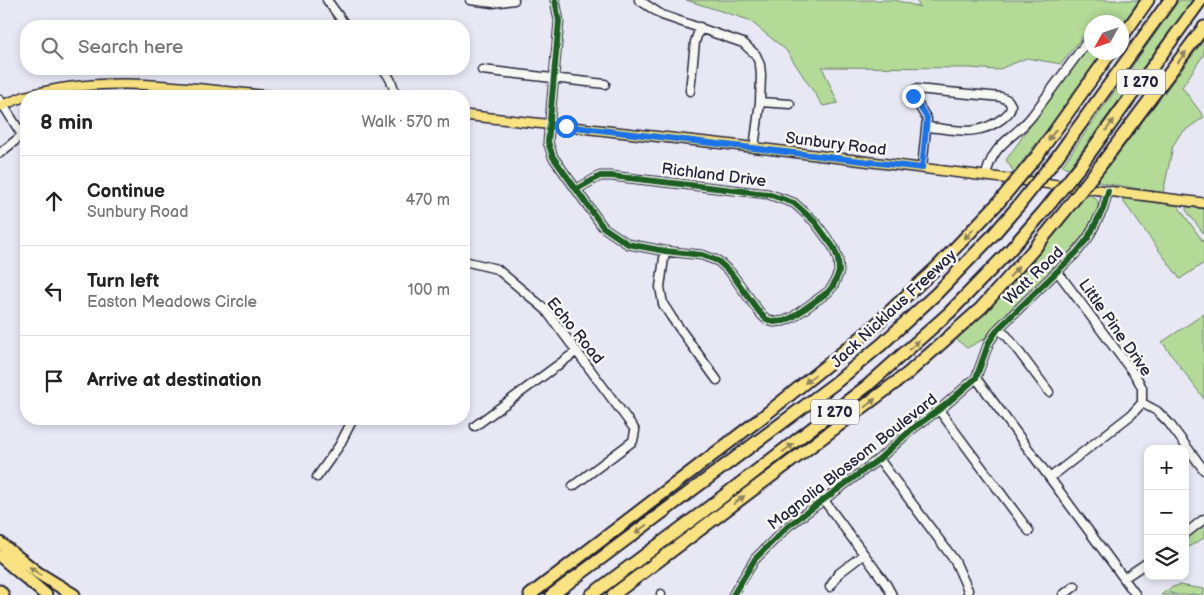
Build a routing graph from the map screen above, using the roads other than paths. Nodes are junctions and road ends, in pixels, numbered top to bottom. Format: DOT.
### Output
graph roads {
  1 [pos="326,0"];
  2 [pos="470,0"];
  3 [pos="514,0"];
  4 [pos="555,0"];
  5 [pos="639,0"];
  6 [pos="1148,0"];
  7 [pos="1170,0"];
  8 [pos="1201,0"];
  9 [pos="341,20"];
  10 [pos="1129,27"];
  11 [pos="1204,27"];
  12 [pos="700,28"];
  13 [pos="1084,46"];
  14 [pos="1105,60"];
  15 [pos="482,70"];
  16 [pos="388,75"];
  17 [pos="554,78"];
  18 [pos="605,84"];
  19 [pos="51,90"];
  20 [pos="206,90"];
  21 [pos="395,90"];
  22 [pos="690,91"];
  23 [pos="20,98"];
  24 [pos="760,102"];
  25 [pos="1,104"];
  26 [pos="790,104"];
  27 [pos="470,116"];
  28 [pos="549,125"];
  29 [pos="928,127"];
  30 [pos="20,129"];
  31 [pos="20,137"];
  32 [pos="754,148"];
  33 [pos="0,152"];
  34 [pos="922,168"];
  35 [pos="986,176"];
  36 [pos="577,189"];
  37 [pos="1108,191"];
  38 [pos="1204,203"];
  39 [pos="665,251"];
  40 [pos="470,262"];
  41 [pos="1057,271"];
  42 [pos="998,329"];
  43 [pos="577,351"];
  44 [pos="976,378"];
  45 [pos="717,380"];
  46 [pos="1049,392"];
  47 [pos="1142,403"];
  48 [pos="939,410"];
  49 [pos="350,425"];
  50 [pos="475,426"];
  51 [pos="879,459"];
  52 [pos="1204,470"];
  53 [pos="317,477"];
  54 [pos="1051,477"];
  55 [pos="573,486"];
  56 [pos="823,500"];
  57 [pos="1204,519"];
  58 [pos="1029,531"];
  59 [pos="1189,531"];
  60 [pos="0,543"];
  61 [pos="597,544"];
  62 [pos="864,554"];
  63 [pos="0,556"];
  64 [pos="1144,565"];
  65 [pos="1124,578"];
  66 [pos="1075,586"];
  67 [pos="830,588"];
  68 [pos="0,591"];
  69 [pos="3,595"];
  70 [pos="46,595"];
  71 [pos="74,595"];
  72 [pos="523,595"];
  73 [pos="530,595"];
  74 [pos="552,595"];
  75 [pos="590,595"];
  76 [pos="613,595"];
  77 [pos="733,595"];
  78 [pos="892,595"];
  79 [pos="968,595"];
  80 [pos="1063,595"];
  81 [pos="1136,595"];
  1 -- 9 [label="street"];
  2 -- 3 [label="street"];
  4 -- 17 [label="street"];
  5 -- 12 [label="street"];
  6 -- 10 [label="highway"];
  7 -- 74 [label="highway, Jack Nicklaus Freeway / I 270, one-way, bridge"];
  75 -- 8 [label="highway, I 270, one-way, bridge"];
  76 -- 11 [label="highway, one-way, bridge"];
  12 -- 22 [label="street"];
  12 -- 24 [label="street"];
  13 -- 35 [label="street"];
  14 -- 61 [label="highway, one-way, bridge"];
  15 -- 17 [label="street"];
  16 -- 21 [label="street"];
  17 -- 18 [label="street"];
  17 -- 28 [label="street"];
  19 -- 20 [label="main road"];
  23 -- 25 [label="main road"];
  24 -- 26 [label="street"];
  24 -- 32 [label="street"];
  25 -- 30 [label="street"];
  27 -- 28 [label="main road, Sunbury Road"];
  28 -- 32 [label="main road, Sunbury Road"];
  28 -- 36 [label="street"];
  29 -- 29 [label="street"];
  29 -- 34 [label="street"];
  31 -- 33 [label="street"];
  32 -- 34 [label="main road, Sunbury Road"];
  34 -- 35 [label="main road, Sunbury Road"];
  35 -- 37 [label="main road, Sunbury Road"];
  36 -- 39 [label="street"];
  36 -- 39 [label="street, Richland Drive"];
  37 -- 38 [label="main road, Sunbury Road"];
  37 -- 41 [label="street, Watt Road"];
  39 -- 45 [label="street"];
  40 -- 43 [label="street, Echo Road"];
  41 -- 42 [label="street, Watt Road"];
  41 -- 47 [label="street, Little Pine Drive"];
  42 -- 44 [label="street, Watt Road"];
  42 -- 46 [label="street"];
  43 -- 50 [label="street"];
  43 -- 55 [label="street, Echo Road"];
  44 -- 48 [label="street, Magnolia Blossom Boulevard"];
  44 -- 54 [label="street"];
  47 -- 52 [label="street"];
  47 -- 54 [label="street"];
  48 -- 51 [label="street, Magnolia Blossom Boulevard"];
  48 -- 58 [label="street"];
  49 -- 53 [label="street"];
  51 -- 56 [label="street, Magnolia Blossom Boulevard"];
  51 -- 79 [label="street"];
  54 -- 65 [label="street"];
  56 -- 62 [label="street"];
  56 -- 77 [label="street, Magnolia Blossom Boulevard"];
  57 -- 59 [label="street"];
  71 -- 60 [label="highway, one-way"];
  61 -- 72 [label="highway"];
  61 -- 73 [label="highway"];
  62 -- 67 [label="street"];
  62 -- 78 [label="street"];
  63 -- 70 [label="highway"];
  64 -- 65 [label="street"];
  65 -- 81 [label="street"];
  66 -- 80 [label="street"];
  68 -- 69 [label="highway"];
}
